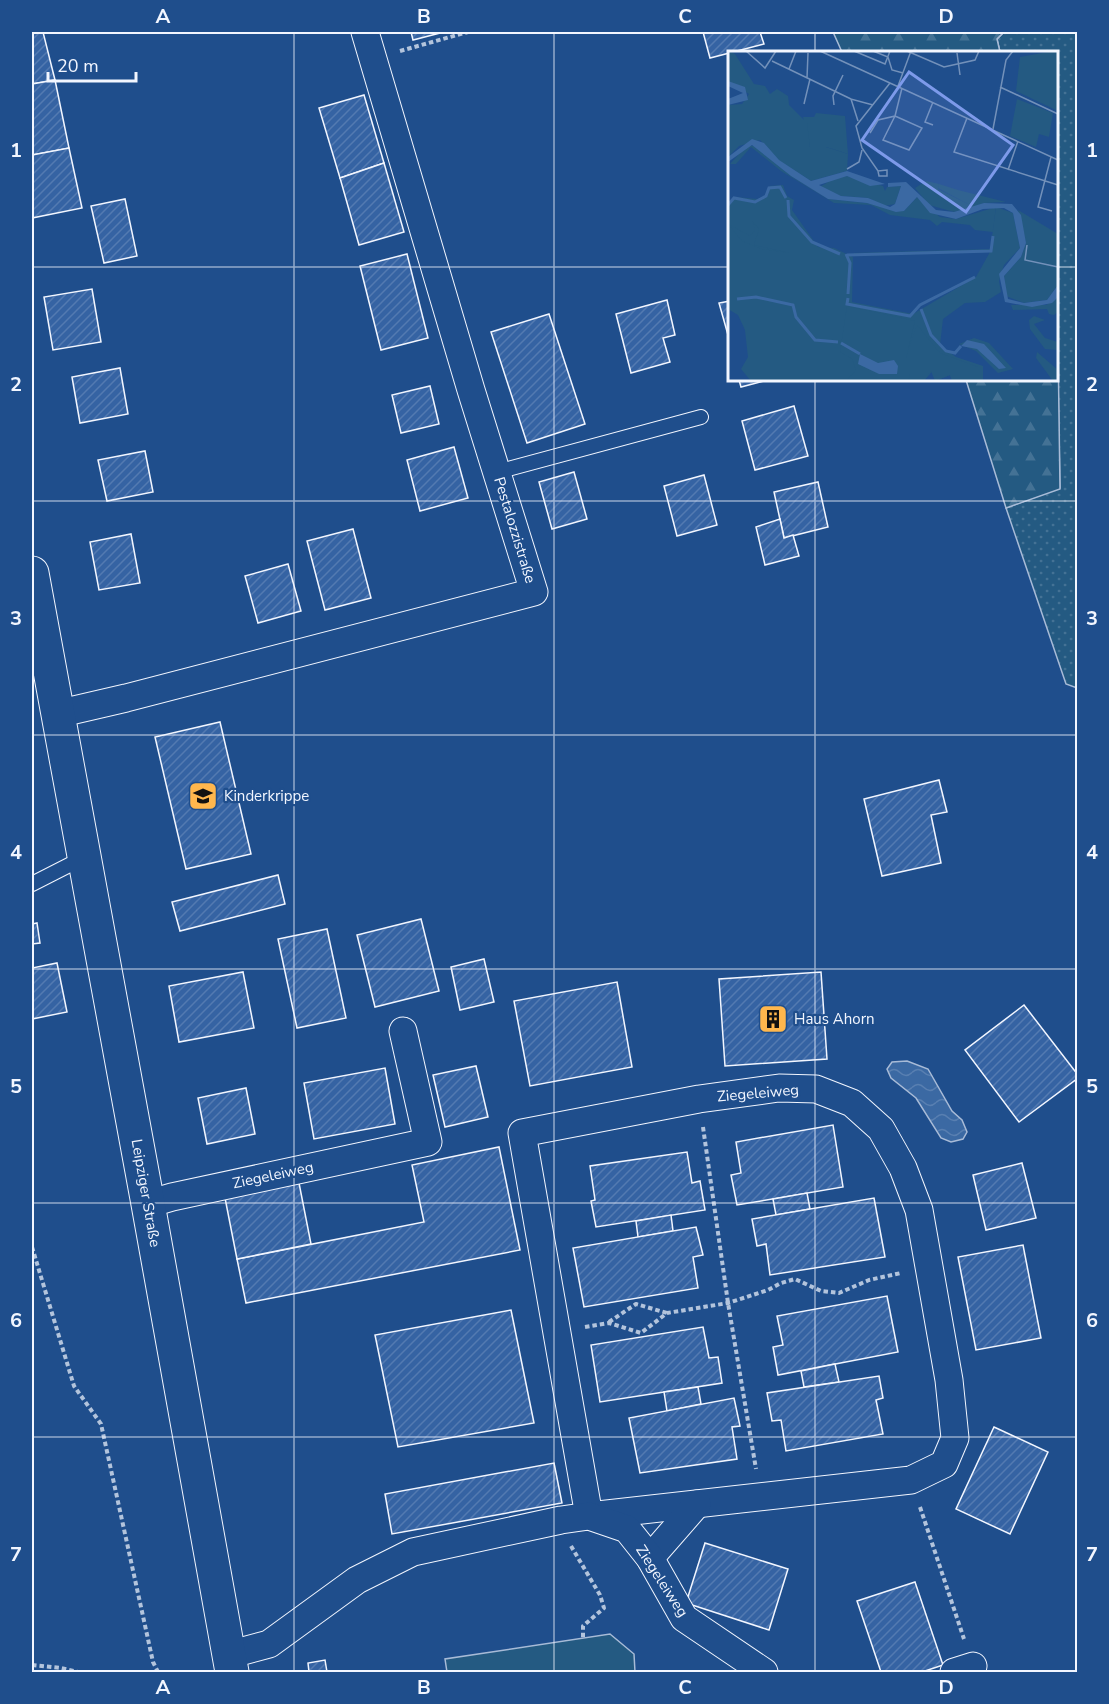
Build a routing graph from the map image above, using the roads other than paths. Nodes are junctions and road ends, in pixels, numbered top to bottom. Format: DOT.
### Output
graph roads {
  1 [pos="365,32"];
  2 [pos="701,417"];
  3 [pos="496,472"];
  4 [pos="32,573"];
  5 [pos="57,714"];
  6 [pos="84,857"];
  7 [pos="32,884"];
  8 [pos="404,1030"];
  9 [pos="148,1204"];
  10 [pos="697,1504"];
  11 [pos="589,1516"];
  12 [pos="650,1558"];
  13 [pos="230,1664"];
  14 [pos="764,1672"];
  1 -- 3 [label="street, Pestalozzistraße"];
  2 -- 3 [label="lane"];
  3 -- 5 [label="street, Pestalozzistraße"];
  4 -- 5 [label="street, Leipziger Straße"];
  5 -- 6 [label="street, Leipziger Straße"];
  6 -- 7 [label="lane"];
  6 -- 9 [label="street, Leipziger Straße"];
  8 -- 9 [label="street, Ziegeleiweg"];
  9 -- 13 [label="street, Leipziger Straße"];
  10 -- 11 [label="street, Ziegeleiweg"];
  10 -- 11 [label="street, Ziegeleiweg"];
  10 -- 12 [label="street"];
  11 -- 12 [label="street, Ziegeleiweg"];
  11 -- 13 [label="street, Ziegeleiweg"];
  12 -- 14 [label="street, Ziegeleiweg"];
}
